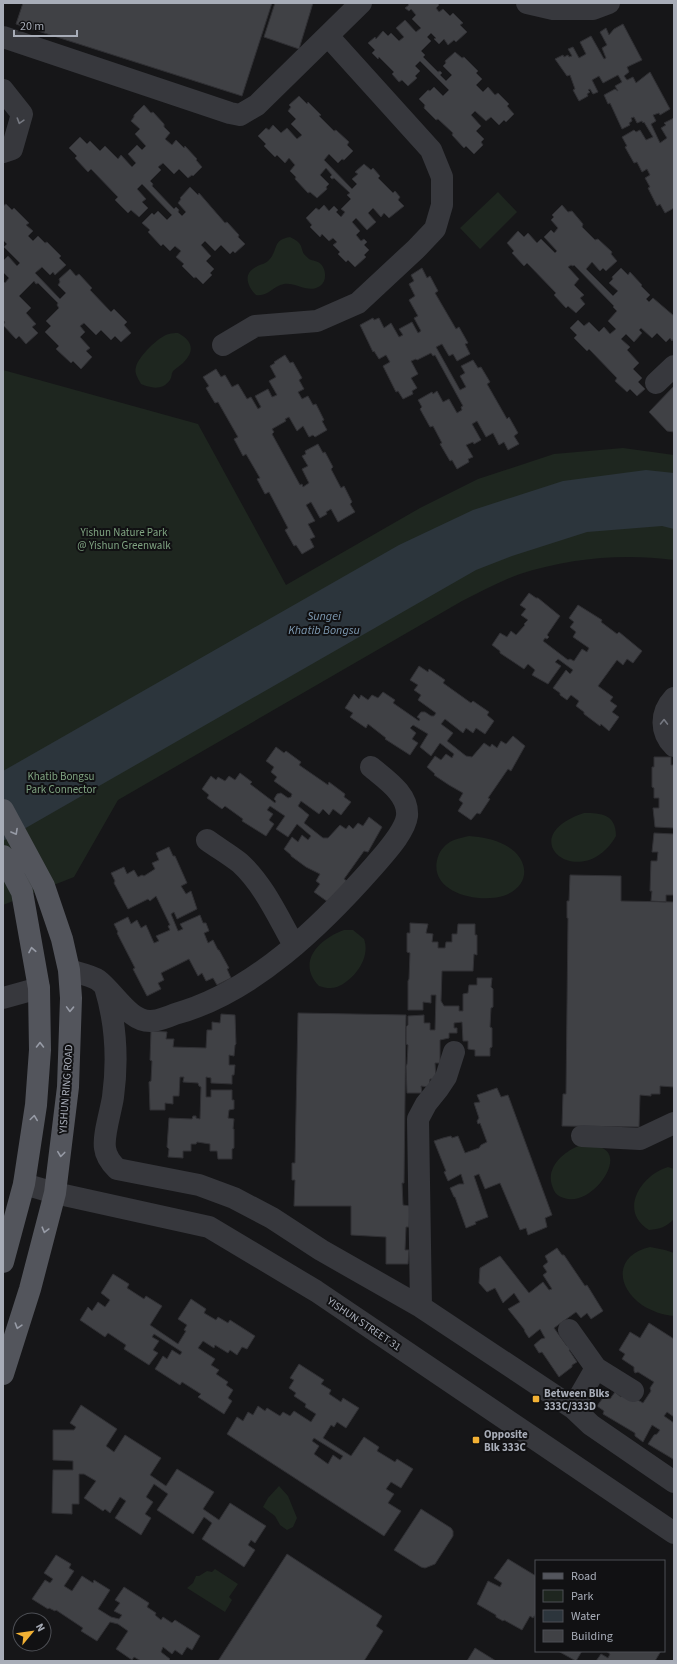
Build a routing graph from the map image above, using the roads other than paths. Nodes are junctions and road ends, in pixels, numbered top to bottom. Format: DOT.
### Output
graph roads {
  1 [pos="361,3"];
  2 [pos="526,3"];
  3 [pos="609,3"];
  4 [pos="328,36"];
  5 [pos="3,37"];
  6 [pos="3,90"];
  7 [pos="3,152"];
  8 [pos="223,345"];
  9 [pos="674,366"];
  10 [pos="656,384"];
  11 [pos="674,698"];
  12 [pos="674,746"];
  13 [pos="371,767"];
  14 [pos="3,810"];
  15 [pos="207,840"];
  16 [pos="6,860"];
  17 [pos="294,945"];
  18 [pos="69,970"];
  19 [pos="105,987"];
  20 [pos="39,988"];
  21 [pos="3,998"];
  22 [pos="454,1052"];
  23 [pos="37,1084"];
  24 [pos="68,1087"];
  25 [pos="674,1123"];
  26 [pos="582,1136"];
  27 [pos="24,1184"];
  28 [pos="55,1193"];
  29 [pos="3,1262"];
  30 [pos="421,1307"];
  31 [pos="569,1330"];
  32 [pos="596,1368"];
  33 [pos="3,1374"];
  34 [pos="633,1391"];
  35 [pos="573,1408"];
  36 [pos="674,1482"];
  37 [pos="674,1533"];
  1 -- 4 [label="street"];
  2 -- 3 [label="street"];
  4 -- 5 [label="street"];
  4 -- 8 [label="street"];
  6 -- 7 [label="street, one-way"];
  9 -- 10 [label="street"];
  12 -- 11 [label="street, one-way"];
  13 -- 17 [label="street"];
  14 -- 18 [label="main road, YISHUN RING ROAD, one-way"];
  15 -- 17 [label="street"];
  20 -- 16 [label="main road, one-way"];
  17 -- 19 [label="street"];
  18 -- 19 [label="street"];
  18 -- 24 [label="main road, YISHUN RING ROAD, one-way"];
  19 -- 30 [label="street"];
  20 -- 21 [label="street"];
  23 -- 20 [label="main road, one-way"];
  22 -- 30 [label="street"];
  23 -- 24 [label="main road"];
  27 -- 23 [label="main road, one-way"];
  24 -- 28 [label="main road, YISHUN RING ROAD, one-way"];
  25 -- 26 [label="street"];
  27 -- 28 [label="street, YISHUN STREET 31"];
  27 -- 29 [label="main road"];
  28 -- 33 [label="main road, YISHUN RING ROAD, one-way"];
  28 -- 37 [label="street, YISHUN STREET 31"];
  30 -- 35 [label="street"];
  31 -- 32 [label="street"];
  32 -- 34 [label="street"];
  32 -- 35 [label="street"];
  35 -- 36 [label="street"];
}
